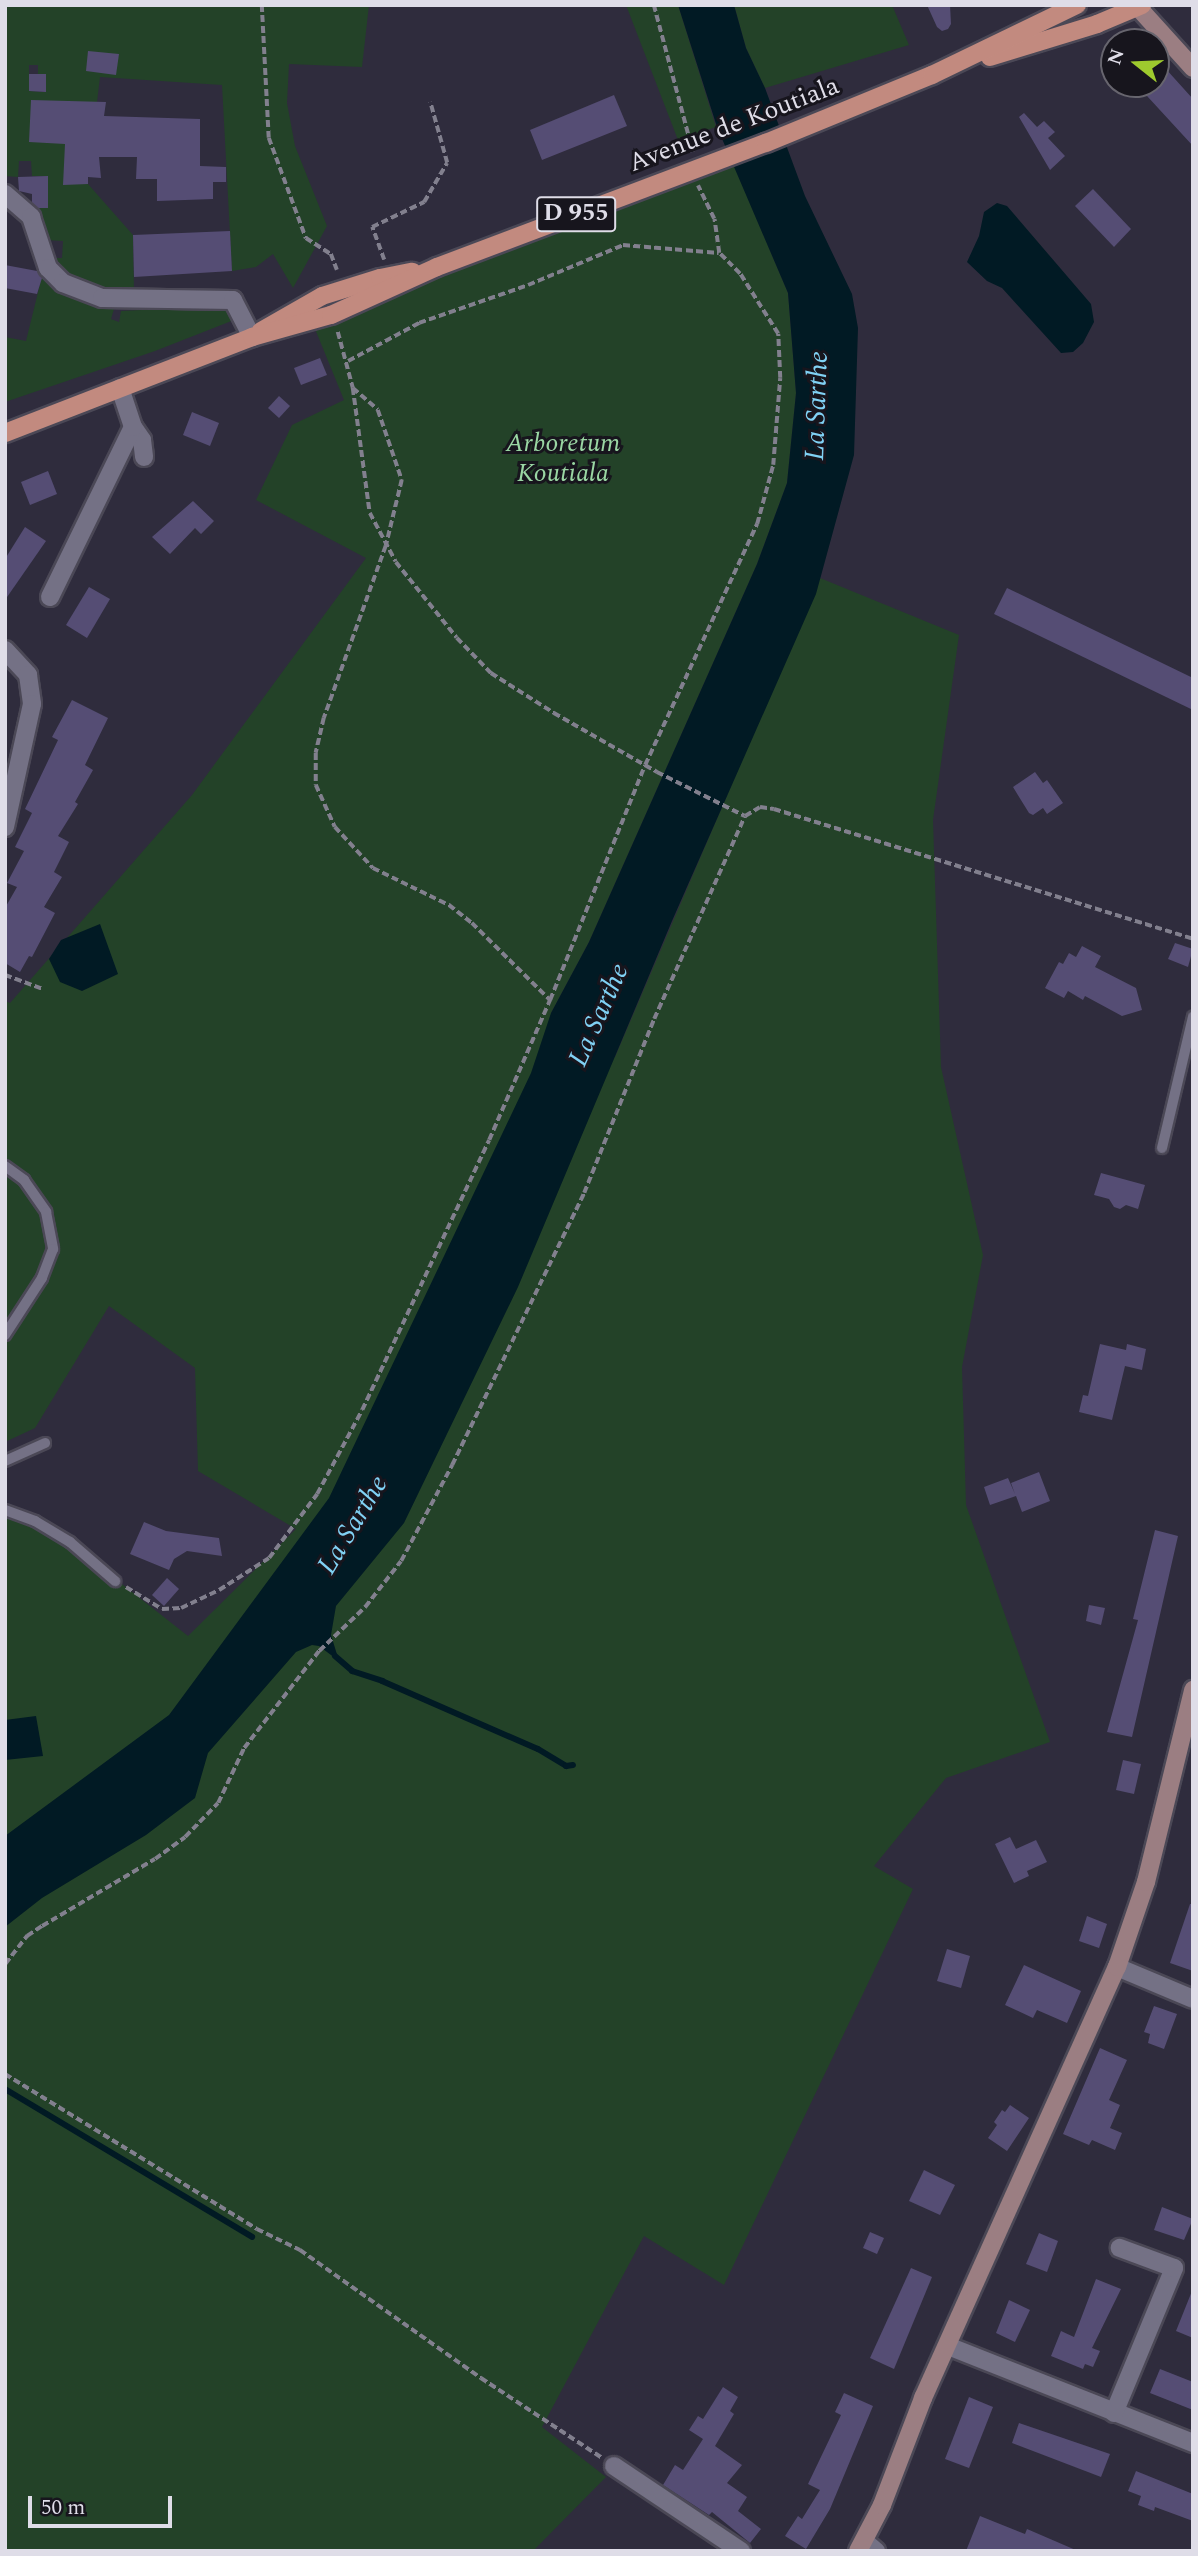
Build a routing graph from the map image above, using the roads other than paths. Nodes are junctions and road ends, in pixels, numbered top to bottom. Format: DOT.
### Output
graph roads {
  1 [pos="1077,5"];
  2 [pos="1139,6"];
  3 [pos="1193,68"];
  4 [pos="932,75"];
  5 [pos="5,194"];
  6 [pos="438,267"];
  7 [pos="252,337"];
  8 [pos="120,388"];
  9 [pos="133,428"];
  10 [pos="5,433"];
  11 [pos="145,457"];
  12 [pos="50,597"];
  13 [pos="5,650"];
  14 [pos="5,827"];
  15 [pos="1193,1017"];
  16 [pos="1162,1148"];
  17 [pos="5,1166"];
  18 [pos="5,1335"];
  19 [pos="46,1443"];
  20 [pos="5,1461"];
  21 [pos="5,1510"];
  22 [pos="115,1581"];
  23 [pos="1193,1690"];
  24 [pos="1117,1967"];
  25 [pos="1193,1998"];
  26 [pos="1120,2248"];
  27 [pos="948,2346"];
  28 [pos="1114,2413"];
  29 [pos="1193,2443"];
  30 [pos="614,2466"];
  31 [pos="866,2548"];
  32 [pos="741,2551"];
  1 -- 4 [label="main road, Avenue de Koutiala / D 955"];
  2 -- 3 [label="street"];
  2 -- 4 [label="main road, Avenue de Koutiala / D 955"];
  4 -- 6 [label="main road, Avenue de Koutiala / D 955"];
  5 -- 7 [label="street"];
  6 -- 7 [label="main road, Avenue de Koutiala / D 955"];
  6 -- 7 [label="main road, Avenue de Koutiala / D 955"];
  7 -- 8 [label="main road, Avenue de Koutiala / D 955"];
  8 -- 9 [label="street"];
  8 -- 10 [label="main road, Avenue de Koutiala / D 955"];
  9 -- 11 [label="street"];
  9 -- 12 [label="street"];
  13 -- 14 [label="street"];
  15 -- 16 [label="lane"];
  17 -- 18 [label="lane"];
  19 -- 20 [label="lane"];
  21 -- 22 [label="lane"];
  23 -- 24 [label="street"];
  24 -- 25 [label="street"];
  24 -- 27 [label="street"];
  26 -- 28 [label="street"];
  27 -- 28 [label="street"];
  27 -- 31 [label="street"];
  28 -- 29 [label="street"];
  30 -- 32 [label="street"];
}
